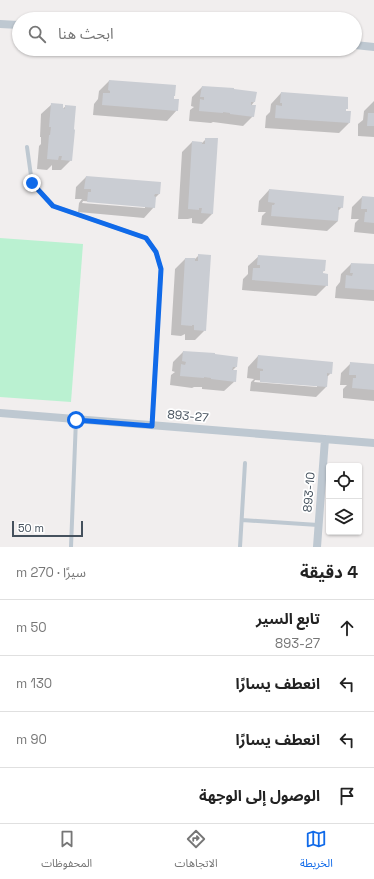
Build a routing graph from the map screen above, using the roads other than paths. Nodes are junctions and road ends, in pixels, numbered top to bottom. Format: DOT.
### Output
graph roads {
  1 [pos="0,24"];
  2 [pos="12,25"];
  3 [pos="362,46"];
  4 [pos="374,47"];
  5 [pos="27,147"];
  6 [pos="0,413"];
  7 [pos="76,420"];
  8 [pos="152,426"];
  9 [pos="325,439"];
  10 [pos="374,443"];
  11 [pos="245,463"];
  12 [pos="242,520"];
  13 [pos="318,525"];
  14 [pos="71,547"];
  15 [pos="240,547"];
  16 [pos="317,547"];
  1 -- 2 [label="street"];
  3 -- 4 [label="street"];
  5 -- 8 [label="lane"];
  6 -- 7 [label="street, 893-27"];
  7 -- 8 [label="street, 893-27"];
  7 -- 14 [label="lane"];
  8 -- 9 [label="street, 893-27"];
  9 -- 10 [label="street, 893-27"];
  9 -- 13 [label="street, 893-10"];
  11 -- 12 [label="lane"];
  12 -- 13 [label="lane"];
  12 -- 15 [label="lane"];
  13 -- 16 [label="street, 893-10"];
}
